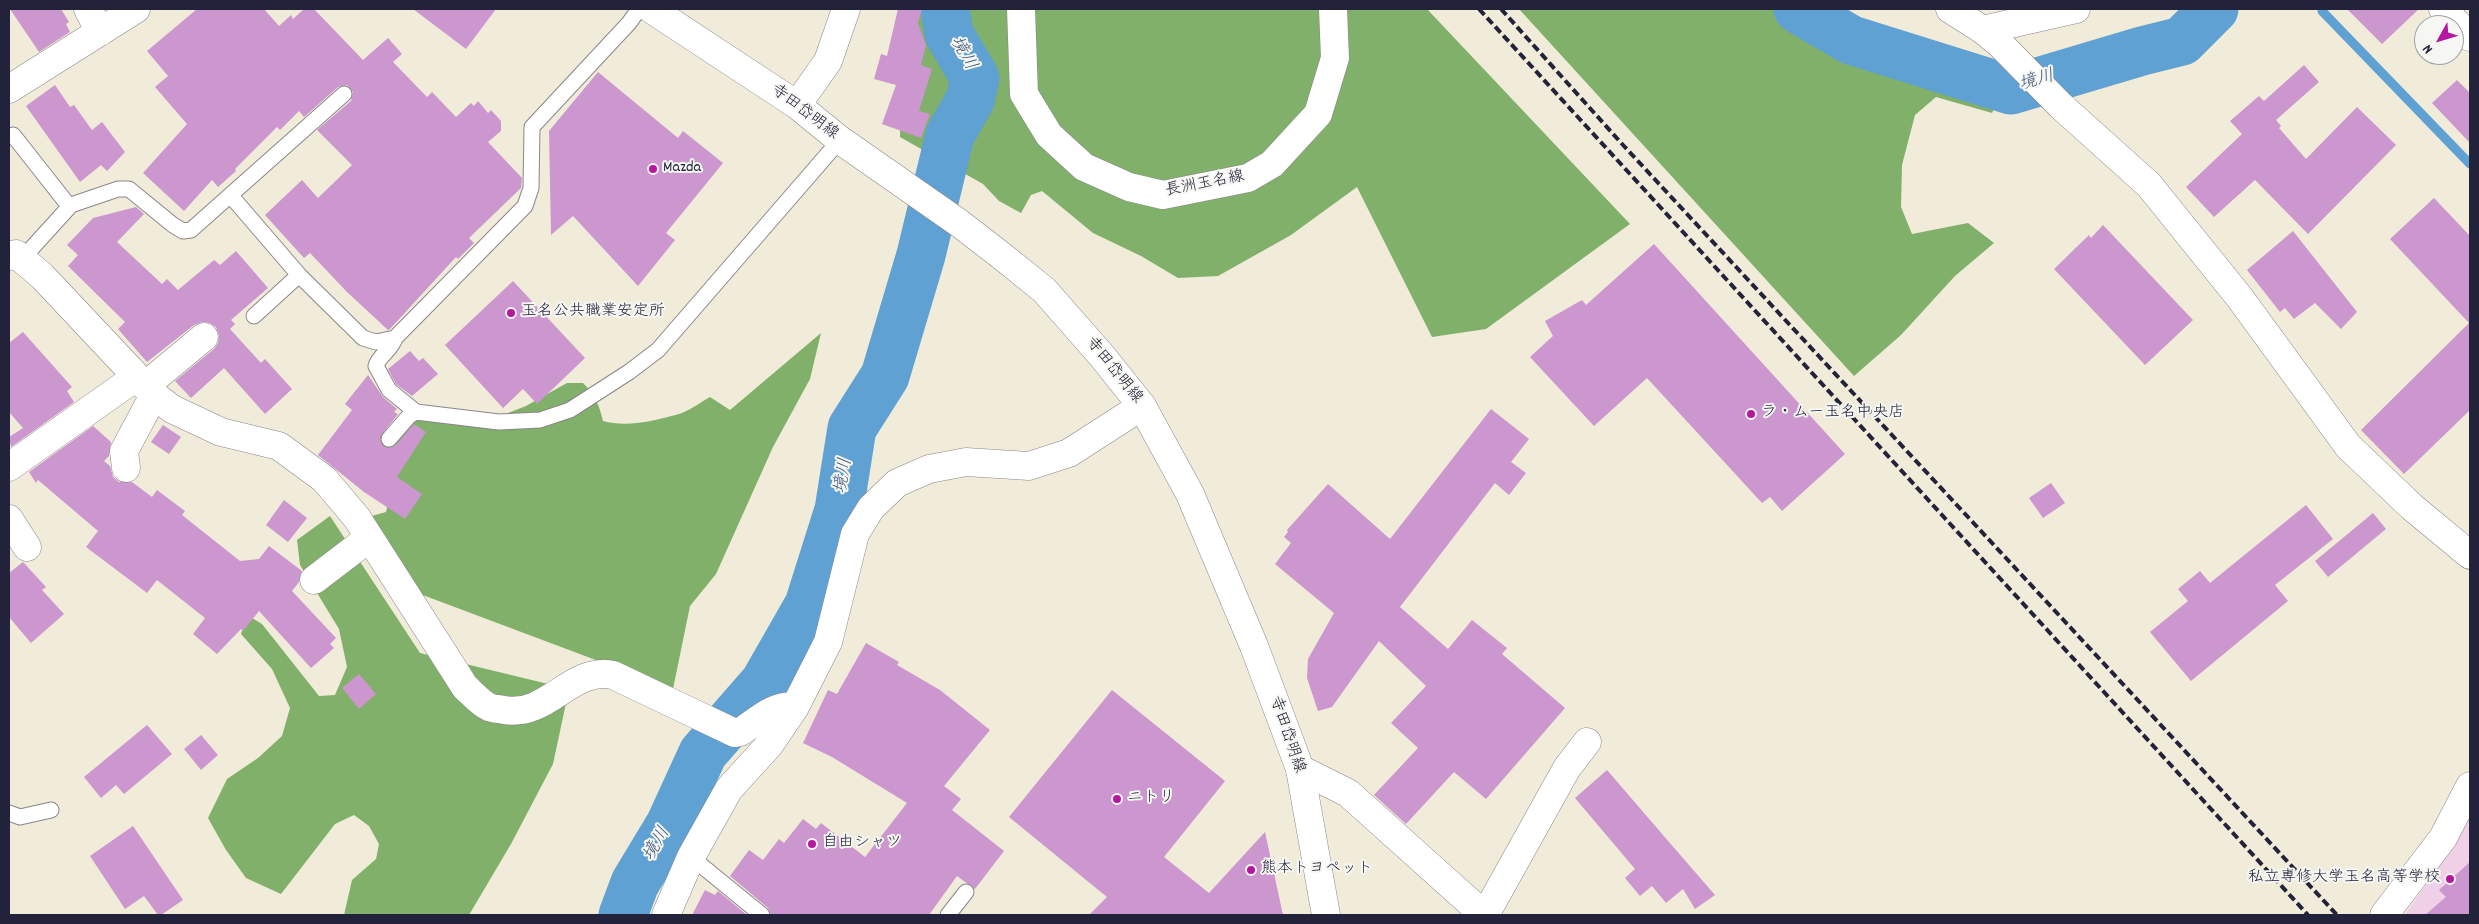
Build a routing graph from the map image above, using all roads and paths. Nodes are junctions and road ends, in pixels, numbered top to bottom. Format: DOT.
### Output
graph roads {
  1 [pos="136,9"];
  2 [pos="639,9"];
  3 [pos="652,9"];
  4 [pos="846,9"];
  5 [pos="1021,9"];
  6 [pos="1333,9"];
  7 [pos="1950,9"];
  8 [pos="2076,9"];
  9 [pos="2443,9"];
  10 [pos="94,21"];
  11 [pos="1999,26"];
  12 [pos="2470,37"];
  13 [pos="9,89"];
  14 [pos="344,94"];
  15 [pos="797,105"];
  16 [pos="10,133"];
  17 [pos="840,140"];
  18 [pos="231,196"];
  19 [pos="69,206"];
  20 [pos="16,259"];
  21 [pos="299,275"];
  22 [pos="254,316"];
  23 [pos="204,337"];
  24 [pos="395,338"];
  25 [pos="145,386"];
  26 [pos="1142,406"];
  27 [pos="416,412"];
  28 [pos="389,439"];
  29 [pos="9,467"];
  30 [pos="126,468"];
  31 [pos="9,519"];
  32 [pos="369,538"];
  33 [pos="26,547"];
  34 [pos="2470,555"];
  35 [pos="314,580"];
  36 [pos="795,707"];
  37 [pos="1587,742"];
  38 [pos="1300,769"];
  39 [pos="2470,786"];
  40 [pos="51,810"];
  41 [pos="9,813"];
  42 [pos="691,857"];
  43 [pos="966,892"];
  44 [pos="666,915"];
  45 [pos="762,915"];
  46 [pos="948,915"];
  47 [pos="1326,915"];
  48 [pos="1484,915"];
  49 [pos="2384,915"];
  1 -- 10 [label="street"];
  2 -- 24 [label="lane"];
  3 -- 15 [label="street, 寺田岱明線"];
  4 -- 15 [label="street"];
  5 -- 6 [label="street, 長洲玉名線"];
  7 -- 11 [label="street"];
  8 -- 11 [label="street"];
  9 -- 12 [label="street"];
  10 -- 13 [label="street"];
  11 -- 34 [label="street"];
  14 -- 18 [label="lane"];
  15 -- 17 [label="street, 寺田岱明線"];
  16 -- 19 [label="lane"];
  17 -- 26 [label="street, 寺田岱明線"];
  17 -- 27 [label="lane"];
  18 -- 19 [label="lane"];
  18 -- 21 [label="lane"];
  19 -- 20 [label="lane"];
  20 -- 25 [label="street"];
  21 -- 22 [label="lane"];
  21 -- 24 [label="lane"];
  23 -- 25 [label="street"];
  24 -- 27 [label="lane"];
  25 -- 29 [label="street"];
  25 -- 30 [label="street"];
  25 -- 32 [label="street"];
  26 -- 36 [label="street"];
  26 -- 38 [label="street, 寺田岱明線"];
  27 -- 28 [label="lane"];
  31 -- 33 [label="street"];
  32 -- 35 [label="street"];
  32 -- 36 [label="street"];
  36 -- 42 [label="street"];
  37 -- 48 [label="street"];
  38 -- 47 [label="street, 寺田岱明線"];
  38 -- 48 [label="street"];
  39 -- 49 [label="street"];
  40 -- 41 [label="lane"];
  42 -- 44 [label="street"];
  42 -- 45 [label="lane"];
  43 -- 46 [label="lane"];
}
